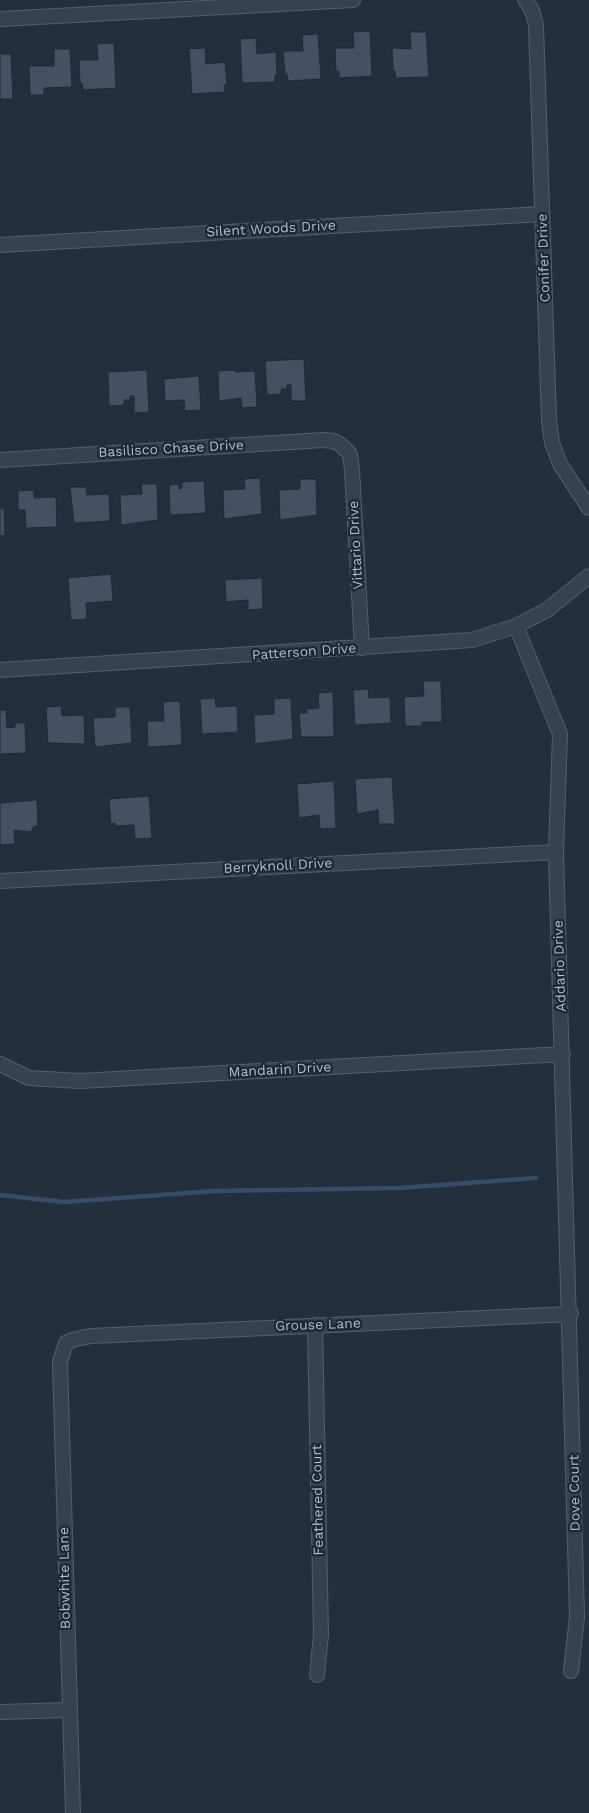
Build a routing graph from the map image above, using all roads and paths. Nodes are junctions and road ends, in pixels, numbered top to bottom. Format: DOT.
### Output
graph roads {
  1 [pos="353,0"];
  2 [pos="525,0"];
  3 [pos="0,19"];
  4 [pos="542,214"];
  5 [pos="0,245"];
  6 [pos="341,445"];
  7 [pos="0,460"];
  8 [pos="589,508"];
  9 [pos="589,576"];
  10 [pos="516,626"];
  11 [pos="362,648"];
  12 [pos="0,670"];
  13 [pos="556,852"];
  14 [pos="0,880"];
  15 [pos="564,1054"];
  16 [pos="0,1064"];
  17 [pos="570,1314"];
  18 [pos="315,1325"];
  19 [pos="66,1343"];
  20 [pos="571,1672"];
  21 [pos="317,1675"];
  22 [pos="68,1710"];
  23 [pos="0,1712"];
  24 [pos="73,1813"];
  1 -- 3 [label="street"];
  2 -- 4 [label="street, Conifer Drive"];
  4 -- 5 [label="street, Silent Woods Drive"];
  4 -- 8 [label="street, Conifer Drive"];
  6 -- 7 [label="street, Basilisco Chase Drive"];
  6 -- 11 [label="street, Vittario Drive"];
  9 -- 10 [label="street, Patterson Drive"];
  10 -- 11 [label="street, Patterson Drive"];
  10 -- 13 [label="street, Addario Drive"];
  11 -- 12 [label="street, Patterson Drive"];
  13 -- 14 [label="street, Berryknoll Drive"];
  13 -- 15 [label="street, Addario Drive"];
  15 -- 16 [label="street, Mandarin Drive"];
  15 -- 17 [label="street, Addario Drive"];
  17 -- 18 [label="street, Grouse Lane"];
  17 -- 20 [label="street, Dove Court"];
  18 -- 19 [label="street, Grouse Lane"];
  18 -- 21 [label="street, Feathered Court"];
  19 -- 22 [label="street, Bobwhite Lane"];
  22 -- 23 [label="street"];
  22 -- 24 [label="street, Bobwhite Lane"];
}
